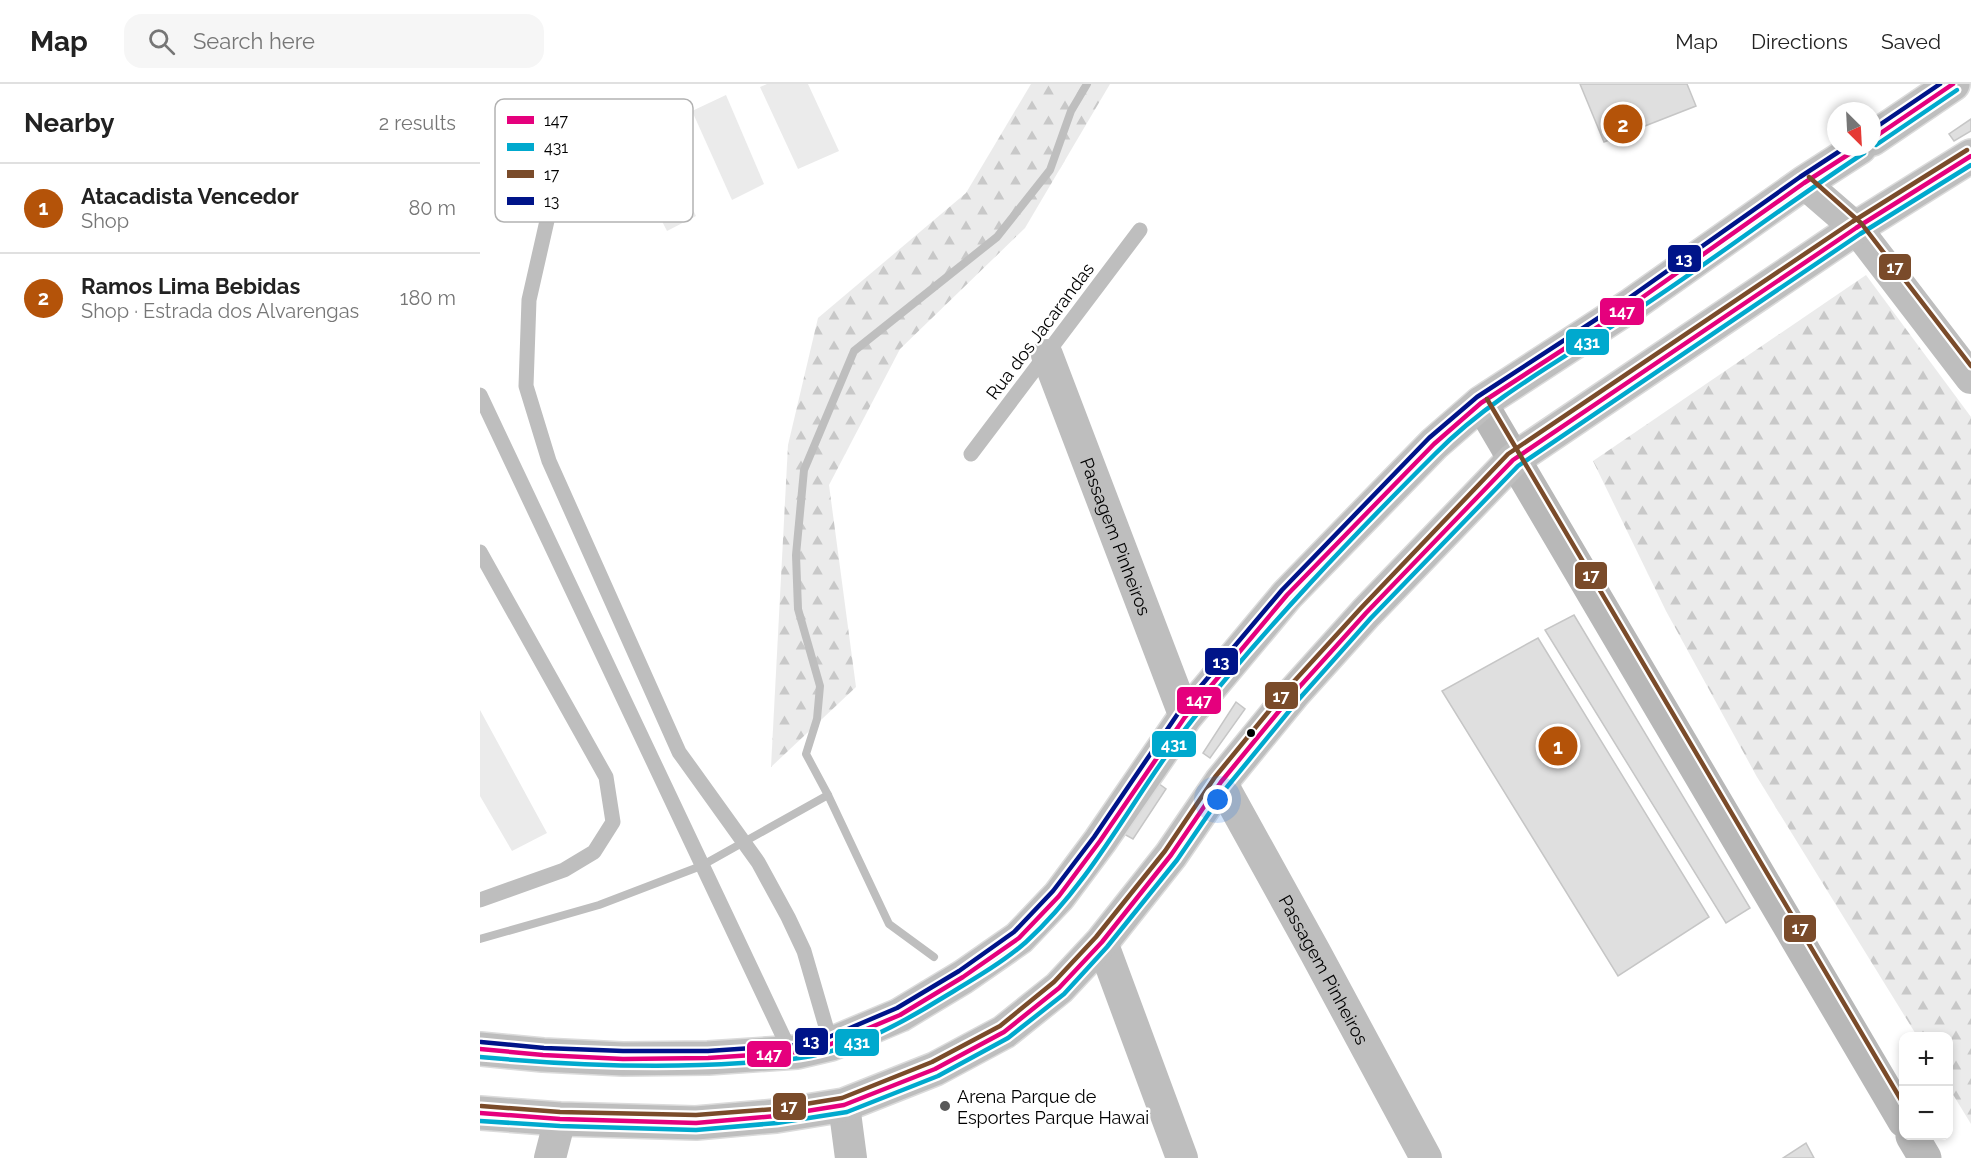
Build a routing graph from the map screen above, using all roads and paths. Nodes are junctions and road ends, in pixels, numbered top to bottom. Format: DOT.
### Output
graph roads {
  1 [pos="1953,84"];
  2 [pos="1881,133"];
  3 [pos="1846,156"];
  4 [pos="1971,156"];
  5 [pos="1804,183"];
  6 [pos="547,222"];
  7 [pos="1856,228"];
  8 [pos="1140,230"];
  9 [pos="1047,355"];
  10 [pos="1971,378"];
  11 [pos="480,395"];
  12 [pos="1481,403"];
  13 [pos="970,454"];
  14 [pos="1513,460"];
  15 [pos="480,552"];
  16 [pos="1185,717"];
  17 [pos="1221,782"];
  18 [pos="480,900"];
  19 [pos="1102,942"];
  20 [pos="831,1044"];
  21 [pos="480,1049"];
  22 [pos="791,1053"];
  23 [pos="844,1105"];
  24 [pos="480,1113"];
  25 [pos="1899,1113"];
  26 [pos="560,1119"];
  27 [pos="1914,1140"];
  28 [pos="550,1158"];
  29 [pos="851,1158"];
  30 [pos="1182,1158"];
  31 [pos="1426,1158"];
  32 [pos="1925,1158"];
  1 -- 2 [label="main road"];
  3 -- 5 [label="main road"];
  4 -- 7 [label="main road"];
  5 -- 7 [label="street"];
  5 -- 12 [label="main road"];
  6 -- 20 [label="lane"];
  7 -- 10 [label="street"];
  7 -- 14 [label="main road"];
  8 -- 9 [label="lane, Rua dos Jacarandas"];
  9 -- 13 [label="lane, Rua dos Jacarandas"];
  9 -- 16 [label="street, Passagem Pinheiros"];
  11 -- 22 [label="lane"];
  12 -- 14 [label="street"];
  12 -- 16 [label="main road"];
  14 -- 17 [label="main road"];
  14 -- 25 [label="street"];
  15 -- 18 [label="lane"];
  16 -- 20 [label="main road"];
  17 -- 19 [label="main road"];
  17 -- 31 [label="street, Passagem Pinheiros"];
  19 -- 23 [label="main road"];
  19 -- 30 [label="street"];
  20 -- 22 [label="main road"];
  21 -- 22 [label="main road"];
  23 -- 26 [label="main road"];
  23 -- 29 [label="street"];
  24 -- 26 [label="main road"];
  26 -- 28 [label="street"];
  27 -- 32 [label="street"];
}
